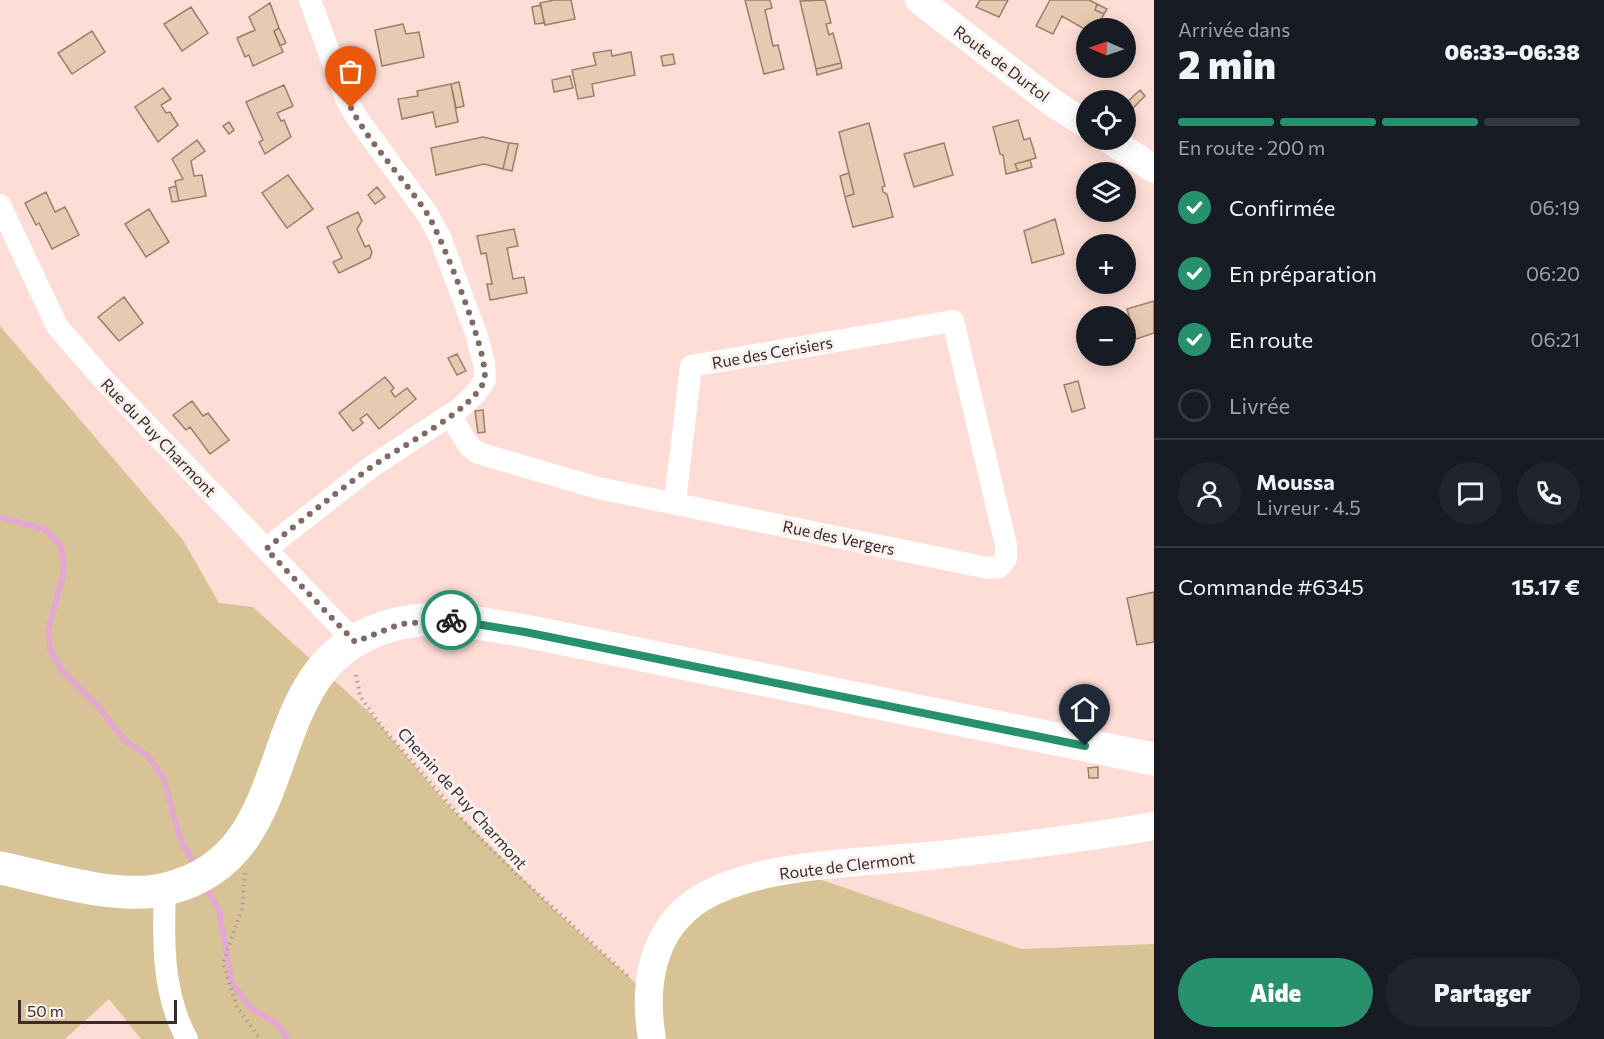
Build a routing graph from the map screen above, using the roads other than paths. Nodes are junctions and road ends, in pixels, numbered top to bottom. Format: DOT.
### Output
graph roads {
  1 [pos="310,0"];
  2 [pos="919,0"];
  3 [pos="1076,117"];
  4 [pos="1125,150"];
  5 [pos="1154,169"];
  6 [pos="0,206"];
  7 [pos="953,321"];
  8 [pos="450,416"];
  9 [pos="675,502"];
  10 [pos="266,549"];
  11 [pos="355,642"];
  12 [pos="1154,759"];
  13 [pos="1154,826"];
  14 [pos="0,868"];
  15 [pos="165,890"];
  16 [pos="187,1039"];
  17 [pos="652,1039"];
  1 -- 8 [label="street"];
  2 -- 3 [label="street, Route de Durtol"];
  4 -- 5 [label="street"];
  6 -- 10 [label="street, Rue du Puy Charmont"];
  7 -- 9 [label="street, Rue des Cerisiers"];
  7 -- 9 [label="street, Rue des Vergers"];
  8 -- 9 [label="street, Rue des Vergers"];
  8 -- 10 [label="street"];
  10 -- 11 [label="street, Rue du Puy Charmont"];
  11 -- 12 [label="main road"];
  11 -- 15 [label="main road"];
  13 -- 17 [label="street, Route de Clermont"];
  14 -- 15 [label="main road"];
  15 -- 16 [label="street"];
}
